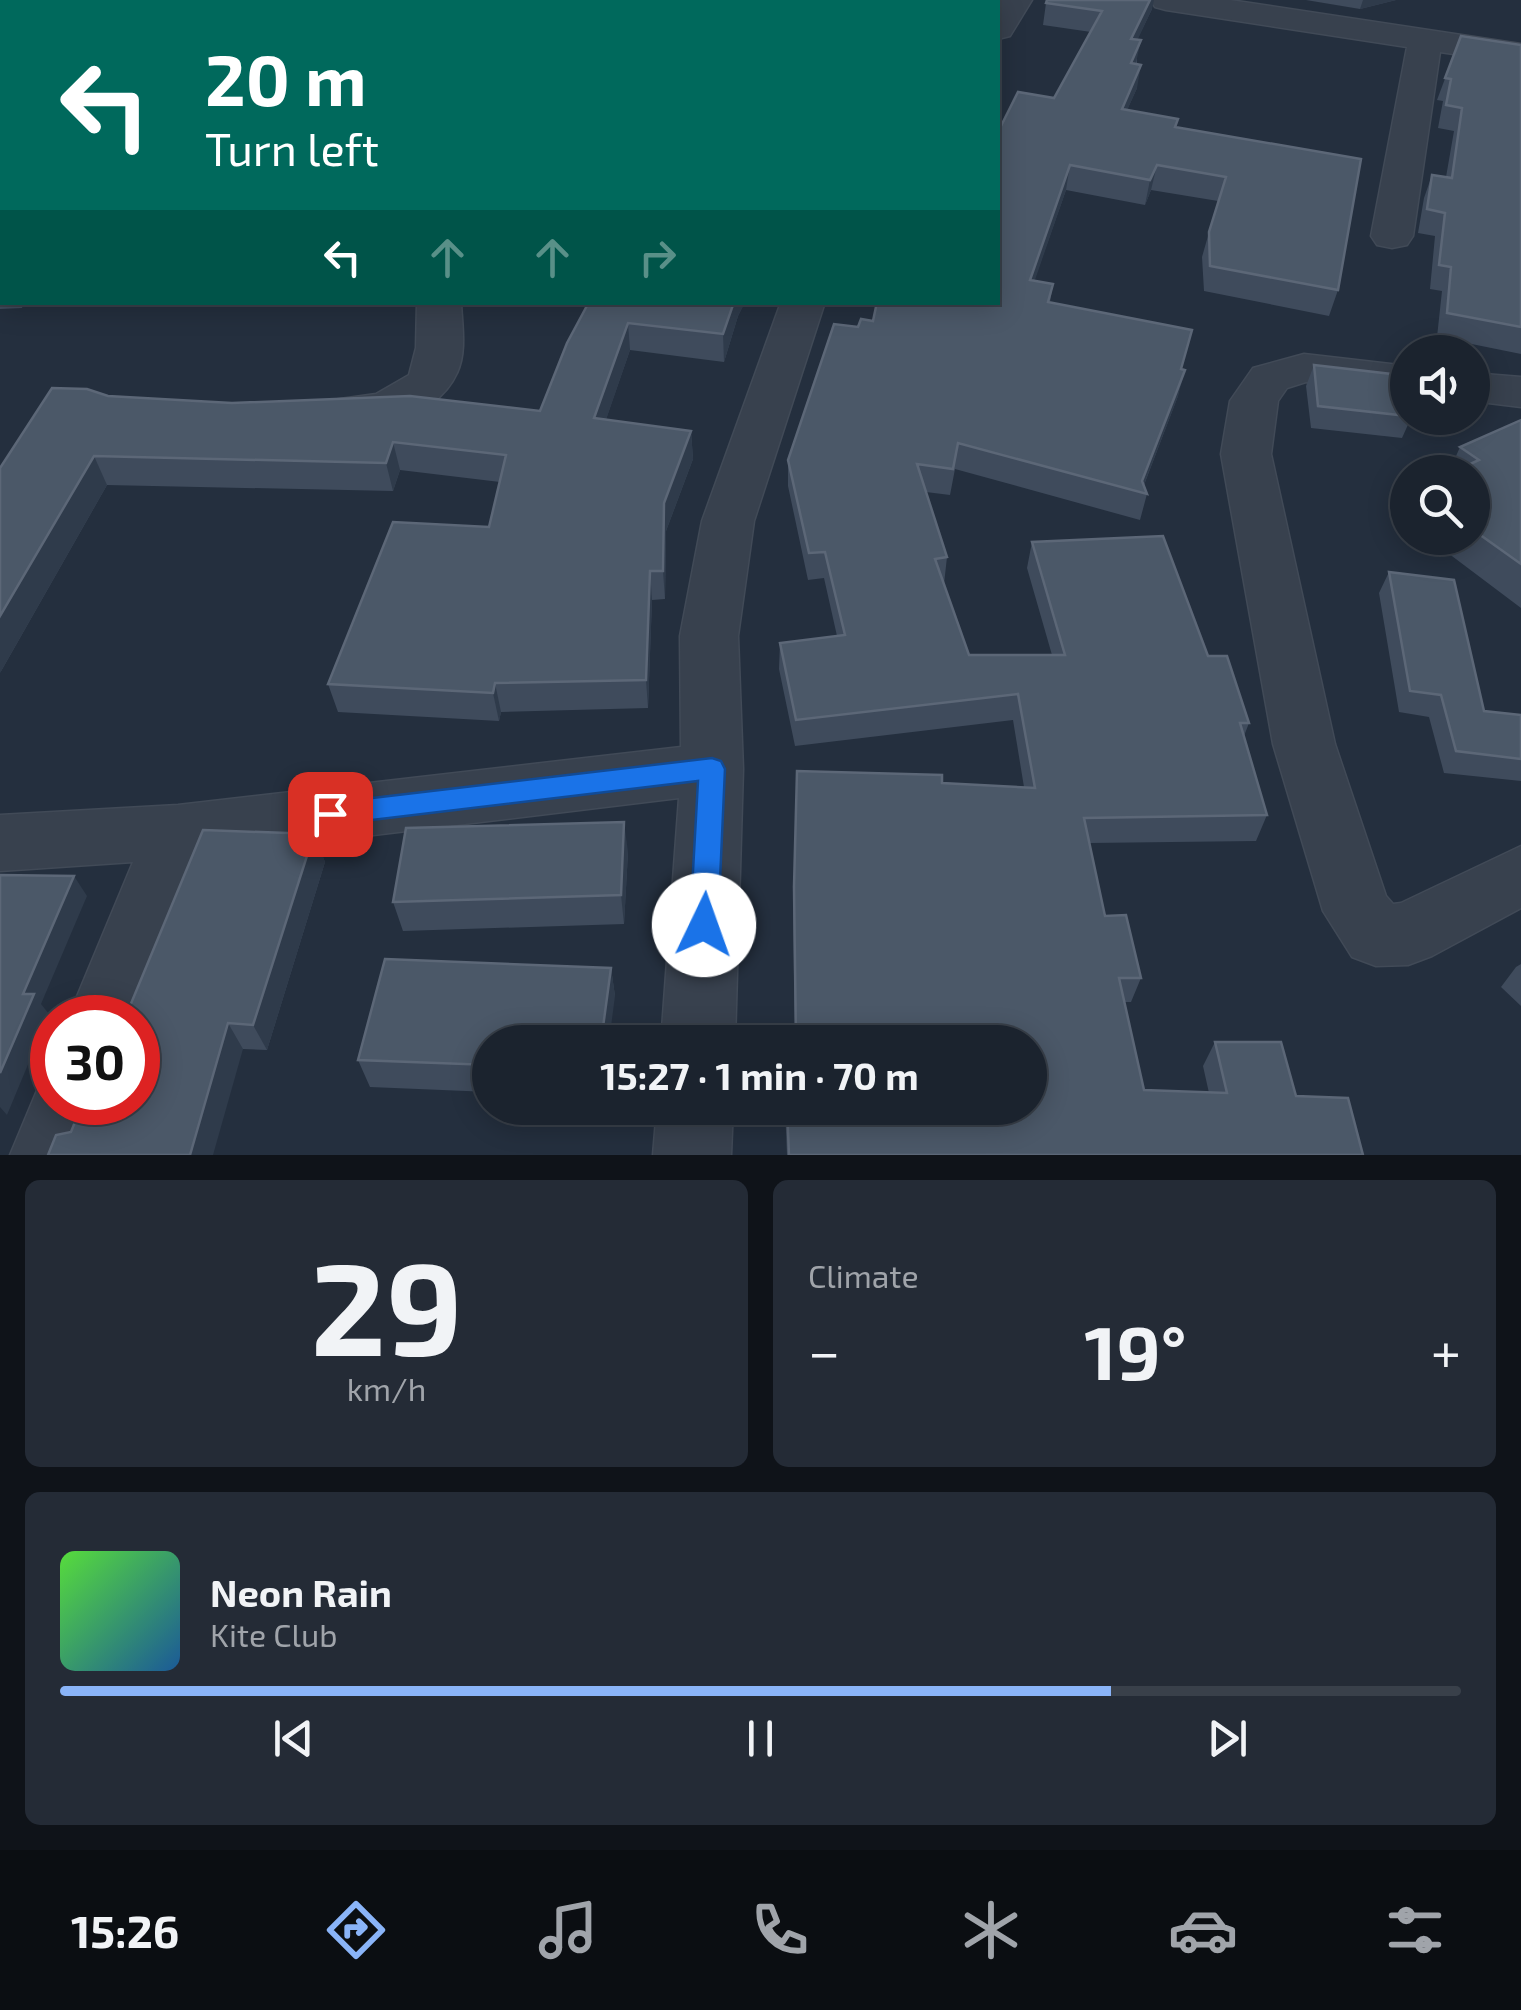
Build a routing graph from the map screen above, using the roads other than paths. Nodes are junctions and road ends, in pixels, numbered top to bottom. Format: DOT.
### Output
graph roads {
  1 [pos="1016,0"];
  2 [pos="1166,0"];
  3 [pos="1000,26"];
  4 [pos="1425,40"];
  5 [pos="1521,54"];
  6 [pos="1392,236"];
  7 [pos="439,305"];
  8 [pos="802,305"];
  9 [pos="1390,378"];
  10 [pos="1490,389"];
  11 [pos="1521,392"];
  12 [pos="292,411"];
  13 [pos="712,769"];
  14 [pos="178,832"];
  15 [pos="0,843"];
  16 [pos="1521,875"];
  17 [pos="113,995"];
  18 [pos="699,1025"];
  19 [pos="61,1125"];
  20 [pos="694,1125"];
  21 [pos="49,1155"];
  22 [pos="692,1155"];
  1 -- 3 [label="street"];
  2 -- 4 [label="street"];
  4 -- 5 [label="street"];
  4 -- 6 [label="street"];
  7 -- 12 [label="street"];
  8 -- 13 [label="street"];
  9 -- 16 [label="street"];
  10 -- 11 [label="street"];
  13 -- 14 [label="street"];
  13 -- 18 [label="street"];
  14 -- 15 [label="street"];
  14 -- 17 [label="street"];
  19 -- 21 [label="street"];
  20 -- 22 [label="street"];
}
